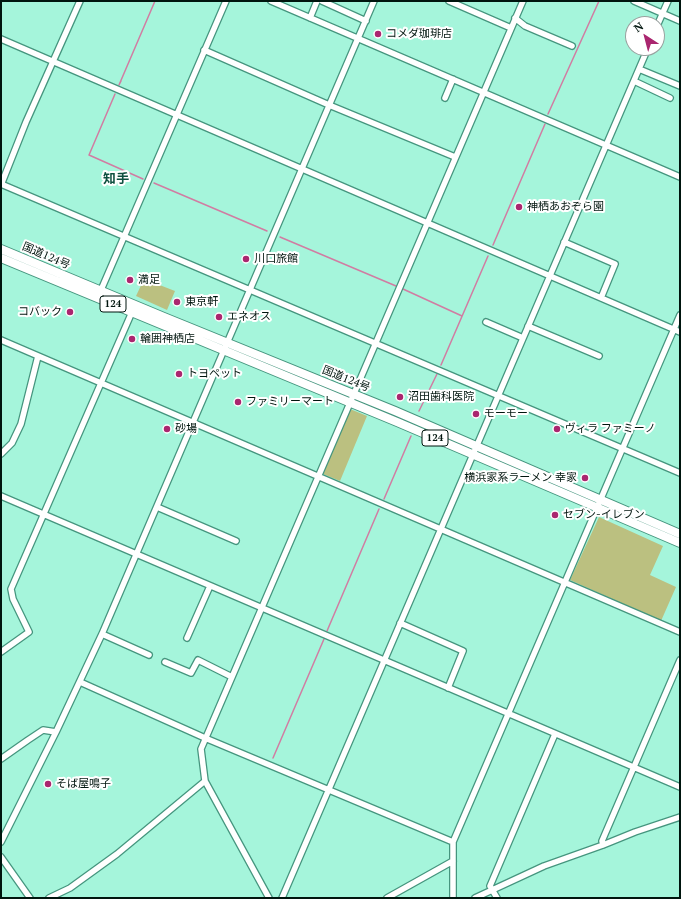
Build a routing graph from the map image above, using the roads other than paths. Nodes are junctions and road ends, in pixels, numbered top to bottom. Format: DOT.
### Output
graph roads {
  1 [pos="80,1"];
  2 [pos="226,1"];
  3 [pos="271,1"];
  4 [pos="317,1"];
  5 [pos="322,1"];
  6 [pos="374,1"];
  7 [pos="449,1"];
  8 [pos="523,1"];
  9 [pos="634,1"];
  10 [pos="668,1"];
  11 [pos="662,13"];
  12 [pos="661,16"];
  13 [pos="310,18"];
  14 [pos="515,18"];
  15 [pos="366,21"];
  16 [pos="680,21"];
  17 [pos="511,28"];
  18 [pos="358,38"];
  19 [pos="1,40"];
  20 [pos="572,46"];
  21 [pos="204,50"];
  22 [pos="645,56"];
  23 [pos="54,61"];
  24 [pos="639,69"];
  25 [pos="453,79"];
  26 [pos="634,81"];
  27 [pos="680,86"];
  28 [pos="483,92"];
  29 [pos="445,98"];
  30 [pos="670,98"];
  31 [pos="329,105"];
  32 [pos="176,115"];
  33 [pos="606,145"];
  34 [pos="455,157"];
  35 [pos="302,169"];
  36 [pos="680,177"];
  37 [pos="1,184"];
  38 [pos="427,223"];
  39 [pos="124,236"];
  40 [pos="564,242"];
  41 [pos="1,248"];
  42 [pos="1,258"];
  43 [pos="550,276"];
  44 [pos="250,289"];
  45 [pos="101,290"];
  46 [pos="601,298"];
  47 [pos="132,312"];
  48 [pos="680,315"];
  49 [pos="486,322"];
  50 [pos="528,326"];
  51 [pos="677,330"];
  52 [pos="523,338"];
  53 [pos="1,340"];
  54 [pos="375,343"];
  55 [pos="226,346"];
  56 [pos="38,356"];
  57 [pos="599,356"];
  58 [pos="101,383"];
  59 [pos="354,394"];
  60 [pos="498,396"];
  61 [pos="350,402"];
  62 [pos="193,423"];
  63 [pos="476,446"];
  64 [pos="622,448"];
  65 [pos="1,454"];
  66 [pos="473,454"];
  67 [pos="680,473"];
  68 [pos="318,476"];
  69 [pos="1,496"];
  70 [pos="599,503"];
  71 [pos="157,507"];
  72 [pos="44,515"];
  73 [pos="441,530"];
  74 [pos="680,534"];
  75 [pos="236,541"];
  76 [pos="680,543"];
  77 [pos="137,554"];
  78 [pos="564,583"];
  79 [pos="210,586"];
  80 [pos="262,608"];
  81 [pos="400,623"];
  82 [pos="680,632"];
  83 [pos="102,634"];
  84 [pos="187,638"];
  85 [pos="1,652"];
  86 [pos="149,655"];
  87 [pos="384,660"];
  88 [pos="680,660"];
  89 [pos="165,662"];
  90 [pos="232,677"];
  91 [pos="80,682"];
  92 [pos="448,688"];
  93 [pos="509,714"];
  94 [pos="56,732"];
  95 [pos="555,734"];
  96 [pos="205,738"];
  97 [pos="1,759"];
  98 [pos="634,767"];
  99 [pos="205,781"];
  100 [pos="680,787"];
  101 [pos="329,790"];
  102 [pos="680,817"];
  103 [pos="1,842"];
  104 [pos="453,842"];
  105 [pos="603,845"];
  106 [pos="1,857"];
  107 [pos="454,861"];
  108 [pos="492,890"];
  109 [pos="30,898"];
  110 [pos="49,898"];
  111 [pos="269,898"];
  112 [pos="282,898"];
  113 [pos="388,898"];
  114 [pos="453,898"];
  115 [pos="475,898"];
  116 [pos="497,898"];
  1 -- 23 [label="street"];
  2 -- 21 [label="street"];
  3 -- 13 [label="street"];
  4 -- 13 [label="street"];
  5 -- 15 [label="street"];
  6 -- 15 [label="street"];
  7 -- 17 [label="street"];
  8 -- 14 [label="street"];
  9 -- 11 [label="street"];
  10 -- 11 [label="street"];
  11 -- 12 [label="street"];
  11 -- 16 [label="street"];
  13 -- 18 [label="street"];
  14 -- 17 [label="street"];
  14 -- 20 [label="street"];
  15 -- 18 [label="street"];
  17 -- 28 [label="street"];
  18 -- 25 [label="street"];
  18 -- 31 [label="street"];
  19 -- 23 [label="street"];
  21 -- 31 [label="street"];
  21 -- 32 [label="street"];
  22 -- 24 [label="street"];
  23 -- 32 [label="street"];
  23 -- 37 [label="street"];
  24 -- 26 [label="street"];
  24 -- 27 [label="street"];
  25 -- 28 [label="street"];
  25 -- 29 [label="street"];
  26 -- 30 [label="street"];
  26 -- 33 [label="street"];
  28 -- 33 [label="street"];
  28 -- 34 [label="street"];
  31 -- 34 [label="street"];
  31 -- 35 [label="street"];
  32 -- 35 [label="street"];
  32 -- 39 [label="street"];
  33 -- 36 [label="street"];
  33 -- 40 [label="street"];
  34 -- 38 [label="street"];
  35 -- 38 [label="street"];
  35 -- 44 [label="street"];
  37 -- 39 [label="street"];
  38 -- 43 [label="street"];
  38 -- 54 [label="street"];
  39 -- 44 [label="street"];
  39 -- 45 [label="street"];
  40 -- 43 [label="street"];
  40 -- 46 [label="street"];
  41 -- 45 [label="highway, 国道124号 / 124"];
  42 -- 47 [label="highway, 国道124号 / 124"];
  43 -- 46 [label="street"];
  43 -- 50 [label="street"];
  44 -- 54 [label="street"];
  44 -- 55 [label="street"];
  45 -- 55 [label="highway, 国道124号 / 124"];
  46 -- 51 [label="street"];
  47 -- 55 [label="highway, 国道124号 / 124"];
  47 -- 58 [label="street"];
  48 -- 51 [label="street"];
  49 -- 52 [label="street"];
  50 -- 52 [label="street"];
  50 -- 57 [label="street"];
  51 -- 64 [label="street"];
  52 -- 60 [label="street"];
  53 -- 56 [label="street"];
  54 -- 59 [label="street"];
  54 -- 60 [label="street"];
  55 -- 59 [label="highway, 国道124号 / 124"];
  55 -- 61 [label="highway, 国道124号 / 124"];
  55 -- 62 [label="street"];
  56 -- 58 [label="street"];
  56 -- 65 [label="street"];
  58 -- 62 [label="street"];
  58 -- 72 [label="street"];
  59 -- 61 [label="street"];
  59 -- 63 [label="highway, 国道124号 / 124"];
  60 -- 63 [label="street"];
  60 -- 64 [label="street"];
  61 -- 66 [label="highway, 国道124号 / 124"];
  61 -- 68 [label="street"];
  62 -- 68 [label="street"];
  62 -- 71 [label="street"];
  63 -- 66 [label="street"];
  63 -- 70 [label="highway, 国道124号 / 124"];
  64 -- 67 [label="street"];
  64 -- 70 [label="street"];
  66 -- 70 [label="highway, 国道124号 / 124"];
  66 -- 73 [label="street"];
  68 -- 73 [label="street"];
  68 -- 80 [label="street"];
  69 -- 72 [label="street"];
  70 -- 74 [label="highway, 国道124号 / 124"];
  70 -- 76 [label="highway, 国道124号 / 124"];
  70 -- 78 [label="street"];
  71 -- 75 [label="street"];
  71 -- 77 [label="street"];
  72 -- 77 [label="street"];
  72 -- 85 [label="street"];
  73 -- 78 [label="street"];
  73 -- 81 [label="street"];
  77 -- 79 [label="street"];
  77 -- 83 [label="street"];
  78 -- 82 [label="street"];
  78 -- 93 [label="street"];
  79 -- 80 [label="street"];
  79 -- 84 [label="street"];
  80 -- 87 [label="street"];
  80 -- 90 [label="street"];
  81 -- 87 [label="street"];
  81 -- 92 [label="street"];
  83 -- 86 [label="street"];
  83 -- 91 [label="street"];
  87 -- 92 [label="street"];
  87 -- 101 [label="street"];
  88 -- 98 [label="street"];
  89 -- 90 [label="street"];
  90 -- 96 [label="street"];
  91 -- 94 [label="street"];
  91 -- 96 [label="street"];
  92 -- 93 [label="street"];
  93 -- 95 [label="street"];
  93 -- 104 [label="street"];
  94 -- 97 [label="street"];
  94 -- 103 [label="street"];
  95 -- 98 [label="street"];
  95 -- 108 [label="street"];
  96 -- 99 [label="street"];
  96 -- 101 [label="street"];
  98 -- 100 [label="street"];
  98 -- 105 [label="street"];
  99 -- 110 [label="street"];
  99 -- 111 [label="street"];
  101 -- 104 [label="street"];
  101 -- 112 [label="street"];
  102 -- 105 [label="street"];
  104 -- 107 [label="street"];
  105 -- 108 [label="street"];
  106 -- 109 [label="street"];
  107 -- 113 [label="street"];
  107 -- 114 [label="street"];
  108 -- 115 [label="street"];
  108 -- 116 [label="street"];
}
